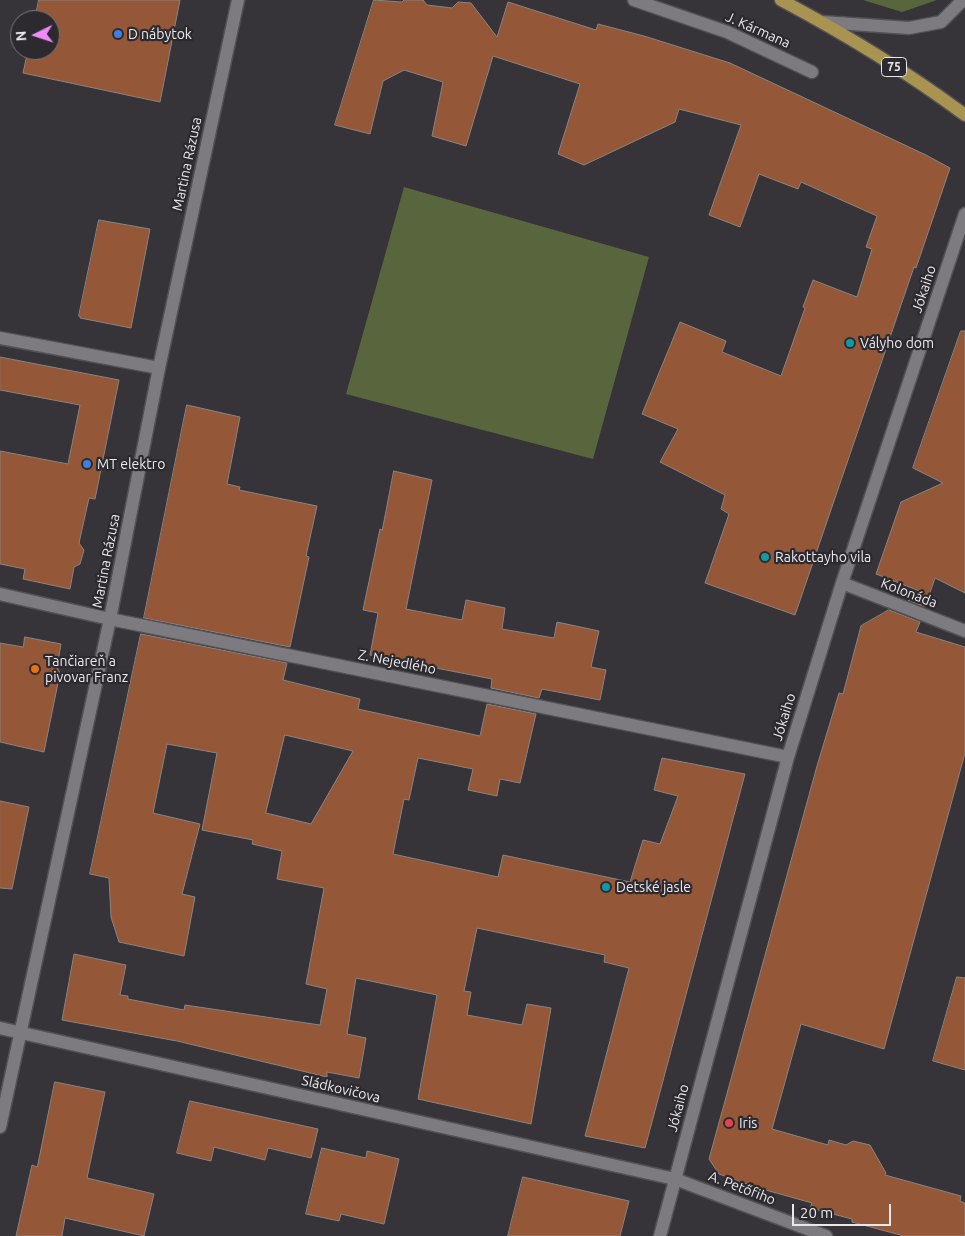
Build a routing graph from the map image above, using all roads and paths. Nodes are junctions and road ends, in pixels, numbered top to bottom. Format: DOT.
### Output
graph roads {
  1 [pos="238,0"];
  2 [pos="634,0"];
  3 [pos="781,0"];
  4 [pos="963,0"];
  5 [pos="822,22"];
  6 [pos="812,72"];
  7 [pos="965,115"];
  8 [pos="965,214"];
  9 [pos="0,338"];
  10 [pos="159,368"];
  11 [pos="842,584"];
  12 [pos="0,594"];
  13 [pos="110,619"];
  14 [pos="965,631"];
  15 [pos="788,757"];
  16 [pos="0,1028"];
  17 [pos="20,1032"];
  18 [pos="0,1127"];
  19 [pos="675,1179"];
  20 [pos="660,1236"];
  21 [pos="826,1236"];
  1 -- 10 [label="street, Martina Rázusa"];
  2 -- 6 [label="street, J. Kármana"];
  3 -- 5 [label="main road, 75"];
  4 -- 5 [label="street"];
  5 -- 7 [label="main road, 75"];
  8 -- 11 [label="street, Jókaiho"];
  9 -- 10 [label="street"];
  10 -- 13 [label="street, Martina Rázusa"];
  11 -- 14 [label="street, Kolonáda"];
  11 -- 15 [label="street, Jókaiho"];
  12 -- 13 [label="street, Z. Nejedlého"];
  13 -- 15 [label="street, Z. Nejedlého"];
  13 -- 17 [label="street, Martina Rázusa"];
  15 -- 19 [label="street, Jókaiho"];
  16 -- 17 [label="street, Sládkovičova"];
  17 -- 18 [label="street, Martina Rázusa"];
  17 -- 19 [label="street, Sládkovičova"];
  19 -- 20 [label="street, Jókaiho"];
  19 -- 21 [label="street, A. Petőfiho"];
}
